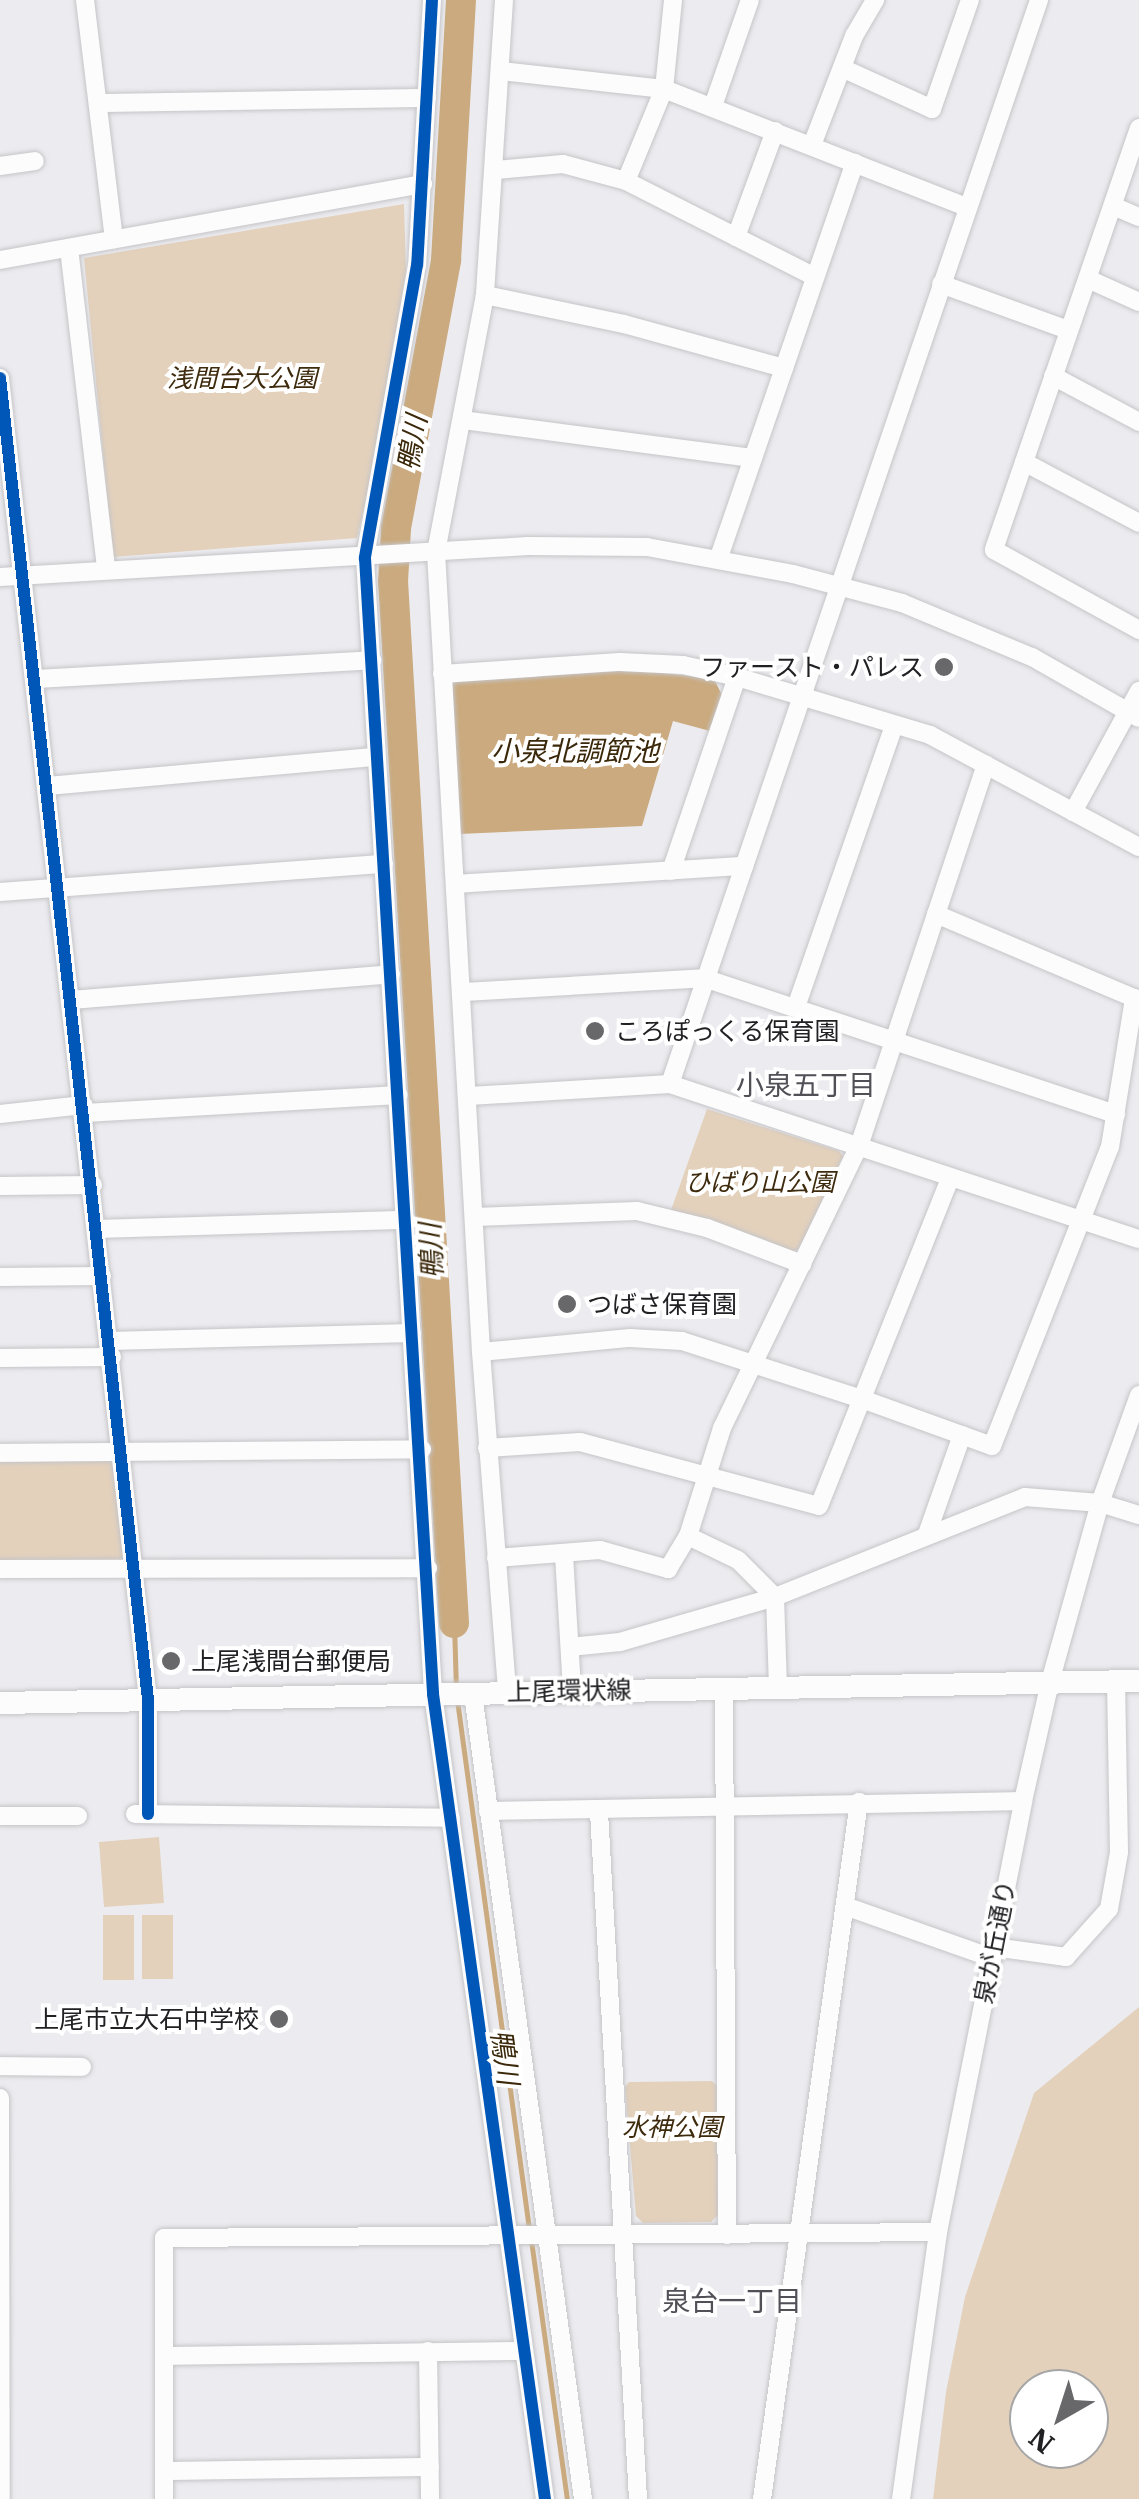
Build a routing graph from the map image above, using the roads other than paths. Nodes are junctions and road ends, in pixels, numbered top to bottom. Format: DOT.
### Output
graph roads {
  1 [pos="86,0"];
  2 [pos="432,0"];
  3 [pos="504,0"];
  4 [pos="673,0"];
  5 [pos="750,0"];
  6 [pos="875,0"];
  7 [pos="970,0"];
  8 [pos="1038,0"];
  9 [pos="842,68"];
  10 [pos="501,71"];
  11 [pos="664,89"];
  12 [pos="427,98"];
  13 [pos="98,104"];
  14 [pos="712,106"];
  15 [pos="1139,128"];
  16 [pos="775,131"];
  17 [pos="812,146"];
  18 [pos="35,161"];
  19 [pos="855,163"];
  20 [pos="0,166"];
  21 [pos="496,170"];
  22 [pos="626,181"];
  23 [pos="423,184"];
  24 [pos="1113,206"];
  25 [pos="967,207"];
  26 [pos="1139,217"];
  27 [pos="736,237"];
  28 [pos="114,239"];
  29 [pos="69,248"];
  30 [pos="0,260"];
  31 [pos="815,277"];
  32 [pos="1088,278"];
  33 [pos="941,284"];
  34 [pos="485,296"];
  35 [pos="1139,302"];
  36 [pos="1068,330"];
  37 [pos="784,368"];
  38 [pos="1053,376"];
  39 [pos="0,378"];
  40 [pos="2,410"];
  41 [pos="463,420"];
  42 [pos="1139,422"];
  43 [pos="753,458"];
  44 [pos="1024,462"];
  45 [pos="1139,523"];
  46 [pos="436,552"];
  47 [pos="718,557"];
  48 [pos="365,558"];
  49 [pos="106,569"];
  50 [pos="24,575"];
  51 [pos="0,577"];
  52 [pos="840,586"];
  53 [pos="1139,630"];
  54 [pos="372,660"];
  55 [pos="442,674"];
  56 [pos="737,676"];
  57 [pos="36,679"];
  58 [pos="1139,691"];
  59 [pos="803,693"];
  60 [pos="1133,715"];
  61 [pos="894,725"];
  62 [pos="376,757"];
  63 [pos="986,765"];
  64 [pos="48,786"];
  65 [pos="1073,812"];
  66 [pos="1139,847"];
  67 [pos="384,864"];
  68 [pos="744,866"];
  69 [pos="671,870"];
  70 [pos="455,884"];
  71 [pos="58,889"];
  72 [pos="0,892"];
  73 [pos="936,914"];
  74 [pos="391,974"];
  75 [pos="704,978"];
  76 [pos="464,992"];
  77 [pos="1136,999"];
  78 [pos="71,1000"];
  79 [pos="796,1007"];
  80 [pos="894,1040"];
  81 [pos="670,1084"];
  82 [pos="398,1095"];
  83 [pos="469,1096"];
  84 [pos="84,1109"];
  85 [pos="0,1114"];
  86 [pos="1116,1114"];
  87 [pos="860,1146"];
  88 [pos="950,1178"];
  89 [pos="92,1185"];
  90 [pos="0,1186"];
  91 [pos="475,1217"];
  92 [pos="406,1220"];
  93 [pos="1082,1222"];
  94 [pos="97,1229"];
  95 [pos="1139,1239"];
  96 [pos="802,1264"];
  97 [pos="102,1276"];
  98 [pos="0,1278"];
  99 [pos="412,1333"];
  100 [pos="110,1349"];
  101 [pos="481,1352"];
  102 [pos="0,1358"];
  103 [pos="753,1364"];
  104 [pos="1139,1396"];
  105 [pos="862,1398"];
  106 [pos="1135,1418"];
  107 [pos="962,1436"];
  108 [pos="487,1448"];
  109 [pos="422,1449"];
  110 [pos="120,1452"];
  111 [pos="0,1453"];
  112 [pos="707,1474"];
  113 [pos="1100,1504"];
  114 [pos="1139,1515"];
  115 [pos="928,1534"];
  116 [pos="688,1536"];
  117 [pos="564,1555"];
  118 [pos="496,1558"];
  119 [pos="428,1568"];
  120 [pos="0,1569"];
  121 [pos="132,1570"];
  122 [pos="775,1597"];
  123 [pos="570,1647"];
  124 [pos="1128,1681"];
  125 [pos="1050,1682"];
  126 [pos="778,1687"];
  127 [pos="724,1688"];
  128 [pos="572,1691"];
  129 [pos="506,1693"];
  130 [pos="433,1694"];
  131 [pos="473,1694"];
  132 [pos="148,1700"];
  133 [pos="0,1703"];
  134 [pos="859,1802"];
  135 [pos="1023,1802"];
  136 [pos="721,1809"];
  137 [pos="488,1812"];
  138 [pos="599,1812"];
  139 [pos="0,1816"];
  140 [pos="78,1816"];
  141 [pos="451,1818"];
  142 [pos="845,1906"];
  143 [pos="993,1953"];
  144 [pos="0,2066"];
  145 [pos="82,2067"];
  146 [pos="0,2098"];
  147 [pos="938,2232"];
  148 [pos="548,2235"];
  149 [pos="626,2235"];
  150 [pos="727,2235"];
  151 [pos="800,2235"];
  152 [pos="508,2236"];
  153 [pos="1,2239"];
  154 [pos="428,2351"];
  155 [pos="524,2351"];
  156 [pos="1,2355"];
  157 [pos="164,2356"];
  158 [pos="430,2467"];
  159 [pos="0,2471"];
  160 [pos="164,2471"];
  161 [pos="0,2499"];
  162 [pos="164,2499"];
  163 [pos="430,2499"];
  164 [pos="545,2499"];
  165 [pos="583,2499"];
  166 [pos="638,2499"];
  167 [pos="762,2499"];
  168 [pos="901,2499"];
  1 -- 13 [label="street"];
  2 -- 12 [label="street"];
  3 -- 10 [label="street"];
  4 -- 11 [label="street"];
  5 -- 14 [label="street"];
  6 -- 9 [label="street"];
  7 -- 9 [label="street"];
  8 -- 25 [label="street"];
  9 -- 17 [label="street"];
  10 -- 11 [label="street"];
  10 -- 21 [label="street"];
  11 -- 14 [label="street"];
  11 -- 22 [label="street"];
  12 -- 13 [label="street"];
  12 -- 23 [label="street"];
  13 -- 28 [label="street"];
  14 -- 16 [label="street"];
  15 -- 24 [label="street"];
  16 -- 17 [label="street"];
  16 -- 27 [label="street"];
  17 -- 19 [label="street"];
  18 -- 20 [label="street"];
  19 -- 25 [label="street"];
  19 -- 31 [label="street"];
  21 -- 22 [label="street"];
  21 -- 34 [label="street"];
  22 -- 27 [label="street"];
  23 -- 28 [label="street"];
  23 -- 48 [label="street"];
  24 -- 26 [label="street"];
  24 -- 32 [label="street"];
  25 -- 33 [label="street"];
  27 -- 31 [label="street"];
  28 -- 29 [label="street"];
  29 -- 30 [label="street"];
  29 -- 49 [label="street"];
  31 -- 37 [label="street"];
  32 -- 35 [label="street"];
  32 -- 36 [label="street"];
  33 -- 36 [label="street"];
  33 -- 52 [label="street"];
  34 -- 37 [label="street"];
  34 -- 41 [label="street"];
  36 -- 38 [label="street"];
  37 -- 43 [label="street"];
  38 -- 42 [label="street"];
  38 -- 44 [label="street"];
  39 -- 40 [label="street"];
  40 -- 50 [label="street"];
  41 -- 43 [label="street"];
  41 -- 46 [label="street"];
  43 -- 47 [label="street"];
  44 -- 45 [label="street"];
  44 -- 53 [label="street"];
  46 -- 47 [label="street"];
  46 -- 48 [label="street"];
  46 -- 55 [label="street"];
  47 -- 52 [label="street"];
  48 -- 49 [label="street"];
  48 -- 54 [label="street"];
  49 -- 50 [label="street"];
  50 -- 51 [label="street"];
  50 -- 57 [label="street"];
  52 -- 59 [label="street"];
  52 -- 60 [label="street"];
  54 -- 57 [label="street"];
  54 -- 62 [label="street"];
  55 -- 56 [label="street"];
  55 -- 70 [label="street"];
  56 -- 59 [label="street"];
  56 -- 69 [label="street"];
  57 -- 64 [label="street"];
  58 -- 60 [label="street"];
  59 -- 61 [label="street"];
  59 -- 68 [label="street"];
  60 -- 65 [label="street"];
  61 -- 63 [label="street"];
  61 -- 79 [label="street"];
  62 -- 64 [label="street"];
  62 -- 67 [label="street"];
  63 -- 65 [label="street"];
  63 -- 73 [label="street"];
  64 -- 71 [label="street"];
  65 -- 66 [label="street"];
  67 -- 71 [label="street"];
  67 -- 74 [label="street"];
  68 -- 69 [label="street"];
  68 -- 75 [label="street"];
  69 -- 70 [label="street"];
  70 -- 76 [label="street"];
  71 -- 72 [label="street"];
  71 -- 78 [label="street"];
  73 -- 77 [label="street"];
  73 -- 80 [label="street"];
  74 -- 78 [label="street"];
  74 -- 82 [label="street"];
  75 -- 76 [label="street"];
  75 -- 79 [label="street"];
  75 -- 81 [label="street"];
  76 -- 83 [label="street"];
  77 -- 86 [label="street"];
  78 -- 84 [label="street"];
  79 -- 80 [label="street"];
  80 -- 86 [label="street"];
  80 -- 87 [label="street"];
  81 -- 83 [label="street"];
  81 -- 87 [label="street"];
  82 -- 84 [label="street"];
  82 -- 92 [label="street"];
  83 -- 91 [label="street"];
  84 -- 85 [label="street"];
  84 -- 89 [label="street"];
  86 -- 93 [label="street"];
  87 -- 88 [label="street"];
  87 -- 96 [label="street"];
  88 -- 93 [label="street"];
  88 -- 105 [label="street"];
  89 -- 90 [label="street"];
  89 -- 94 [label="street"];
  91 -- 96 [label="street"];
  91 -- 101 [label="street"];
  92 -- 94 [label="street"];
  92 -- 99 [label="street"];
  93 -- 95 [label="street"];
  93 -- 107 [label="street"];
  94 -- 97 [label="street"];
  96 -- 103 [label="street"];
  97 -- 98 [label="street"];
  97 -- 100 [label="street"];
  99 -- 100 [label="street"];
  99 -- 109 [label="street"];
  100 -- 102 [label="street"];
  100 -- 110 [label="street"];
  101 -- 103 [label="street"];
  101 -- 108 [label="street"];
  103 -- 105 [label="street"];
  103 -- 112 [label="street"];
  104 -- 106 [label="street, 泉が丘通り"];
  105 -- 107 [label="street"];
  105 -- 112 [label="street"];
  106 -- 113 [label="street, 泉が丘通り"];
  107 -- 115 [label="street"];
  108 -- 112 [label="street"];
  108 -- 118 [label="street"];
  109 -- 110 [label="street"];
  109 -- 119 [label="street"];
  110 -- 111 [label="street"];
  110 -- 121 [label="street"];
  112 -- 116 [label="street"];
  113 -- 114 [label="street"];
  113 -- 115 [label="street"];
  113 -- 125 [label="street, 泉が丘通り"];
  115 -- 122 [label="street"];
  116 -- 117 [label="street"];
  116 -- 122 [label="street"];
  117 -- 118 [label="street"];
  117 -- 123 [label="street"];
  118 -- 129 [label="street"];
  119 -- 121 [label="street"];
  119 -- 130 [label="street"];
  120 -- 121 [label="street"];
  121 -- 132 [label="street"];
  122 -- 123 [label="street"];
  122 -- 126 [label="street"];
  123 -- 128 [label="street"];
  124 -- 125 [label="main road, 上尾環状線"];
  124 -- 143 [label="street"];
  125 -- 126 [label="main road, 上尾環状線"];
  125 -- 135 [label="street, 泉が丘通り"];
  126 -- 127 [label="main road, 上尾環状線"];
  127 -- 128 [label="main road, 上尾環状線"];
  127 -- 136 [label="street"];
  128 -- 129 [label="main road, 上尾環状線"];
  129 -- 131 [label="main road, 上尾環状線"];
  130 -- 131 [label="main road, 上尾環状線"];
  130 -- 132 [label="main road, 上尾環状線"];
  130 -- 141 [label="street"];
  131 -- 137 [label="street"];
  132 -- 133 [label="main road, 上尾環状線"];
  132 -- 141 [label="street"];
  134 -- 135 [label="street"];
  134 -- 136 [label="street"];
  134 -- 142 [label="street"];
  135 -- 143 [label="street, 泉が丘通り"];
  136 -- 138 [label="street"];
  136 -- 150 [label="street"];
  137 -- 138 [label="street"];
  137 -- 148 [label="street"];
  138 -- 149 [label="street"];
  139 -- 140 [label="street"];
  141 -- 152 [label="street"];
  142 -- 143 [label="street"];
  142 -- 151 [label="street"];
  143 -- 147 [label="street, 泉が丘通り"];
  144 -- 145 [label="street"];
  146 -- 153 [label="street"];
  147 -- 151 [label="street"];
  147 -- 168 [label="street, 泉が丘通り"];
  148 -- 149 [label="street"];
  148 -- 152 [label="street"];
  148 -- 165 [label="street"];
  149 -- 150 [label="street"];
  149 -- 166 [label="street"];
  150 -- 151 [label="street"];
  151 -- 167 [label="street"];
  152 -- 155 [label="street"];
  152 -- 157 [label="street"];
  153 -- 156 [label="street"];
  154 -- 155 [label="street"];
  154 -- 157 [label="street"];
  154 -- 158 [label="street"];
  155 -- 164 [label="street"];
  156 -- 159 [label="street"];
  157 -- 160 [label="street"];
  158 -- 160 [label="street"];
  158 -- 163 [label="street"];
  159 -- 161 [label="street"];
  160 -- 162 [label="street"];
}
